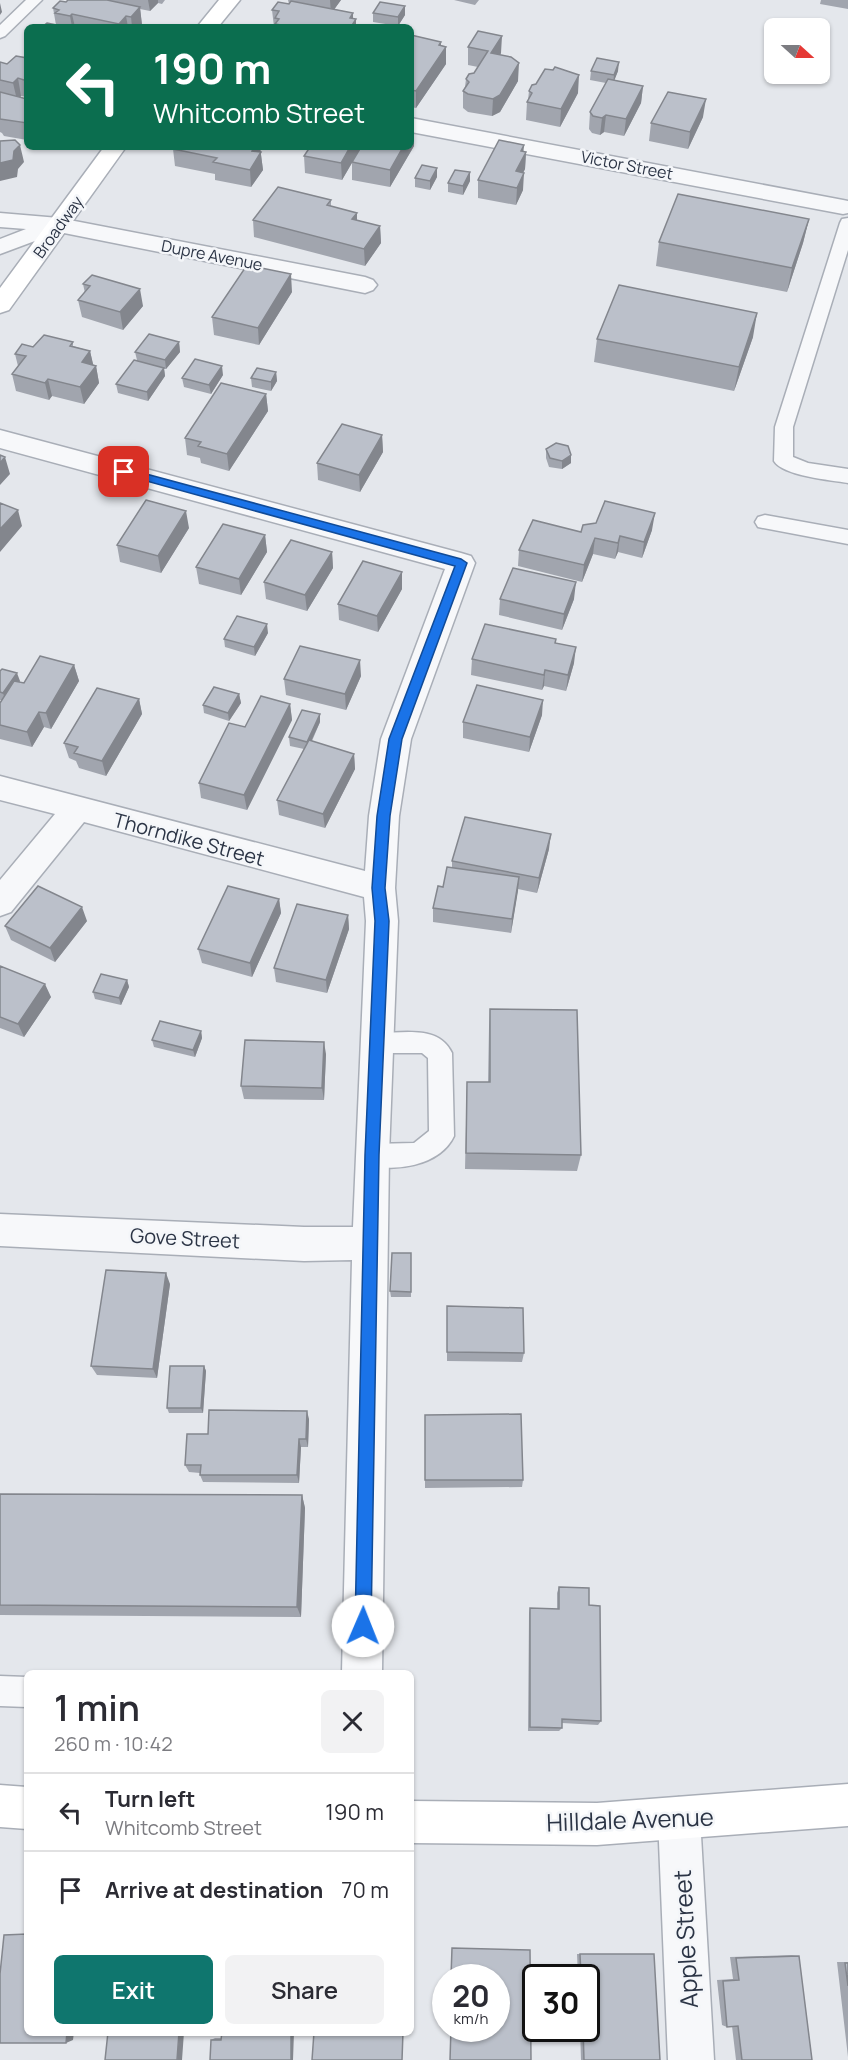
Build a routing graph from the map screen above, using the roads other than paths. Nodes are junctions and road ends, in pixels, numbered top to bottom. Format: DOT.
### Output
graph roads {
  1 [pos="35,0"];
  2 [pos="230,0"];
  3 [pos="210,24"];
  4 [pos="0,33"];
  5 [pos="414,126"];
  6 [pos="113,150"];
  7 [pos="847,213"];
  8 [pos="0,220"];
  9 [pos="59,225"];
  10 [pos="0,247"];
  11 [pos="365,285"];
  12 [pos="0,305"];
  13 [pos="0,439"];
  14 [pos="848,477"];
  15 [pos="765,522"];
  16 [pos="848,537"];
  17 [pos="0,788"];
  18 [pos="77,810"];
  19 [pos="379,888"];
  20 [pos="0,903"];
  21 [pos="379,1043"];
  22 [pos="372,1155"];
  23 [pos="0,1230"];
  24 [pos="370,1243"];
  25 [pos="362,1670"];
  26 [pos="0,1691"];
  27 [pos="24,1692"];
  28 [pos="848,1805"];
  29 [pos="0,1806"];
  30 [pos="24,1808"];
  31 [pos="679,1818"];
  32 [pos="414,1822"];
  33 [pos="691,2060"];
  1 -- 4 [label="lane"];
  2 -- 3 [label="main road"];
  5 -- 7 [label="street, Victor Street"];
  6 -- 9 [label="main road, Broadway"];
  7 -- 14 [label="lane"];
  8 -- 9 [label="street, Dupre Avenue"];
  9 -- 10 [label="street"];
  9 -- 11 [label="street, Dupre Avenue"];
  9 -- 12 [label="main road, Broadway"];
  13 -- 19 [label="street"];
  15 -- 16 [label="lane"];
  17 -- 18 [label="street, Thorndike Street"];
  18 -- 19 [label="street, Thorndike Street"];
  18 -- 20 [label="street"];
  19 -- 21 [label="street"];
  21 -- 22 [label="street"];
  21 -- 22 [label="lane"];
  22 -- 24 [label="street"];
  23 -- 24 [label="street, Gove Street"];
  24 -- 25 [label="street"];
  26 -- 27 [label="lane"];
  28 -- 31 [label="main road, Hilldale Avenue"];
  29 -- 30 [label="main road"];
  31 -- 32 [label="main road, Hilldale Avenue"];
  31 -- 33 [label="street, Apple Street"];
}
